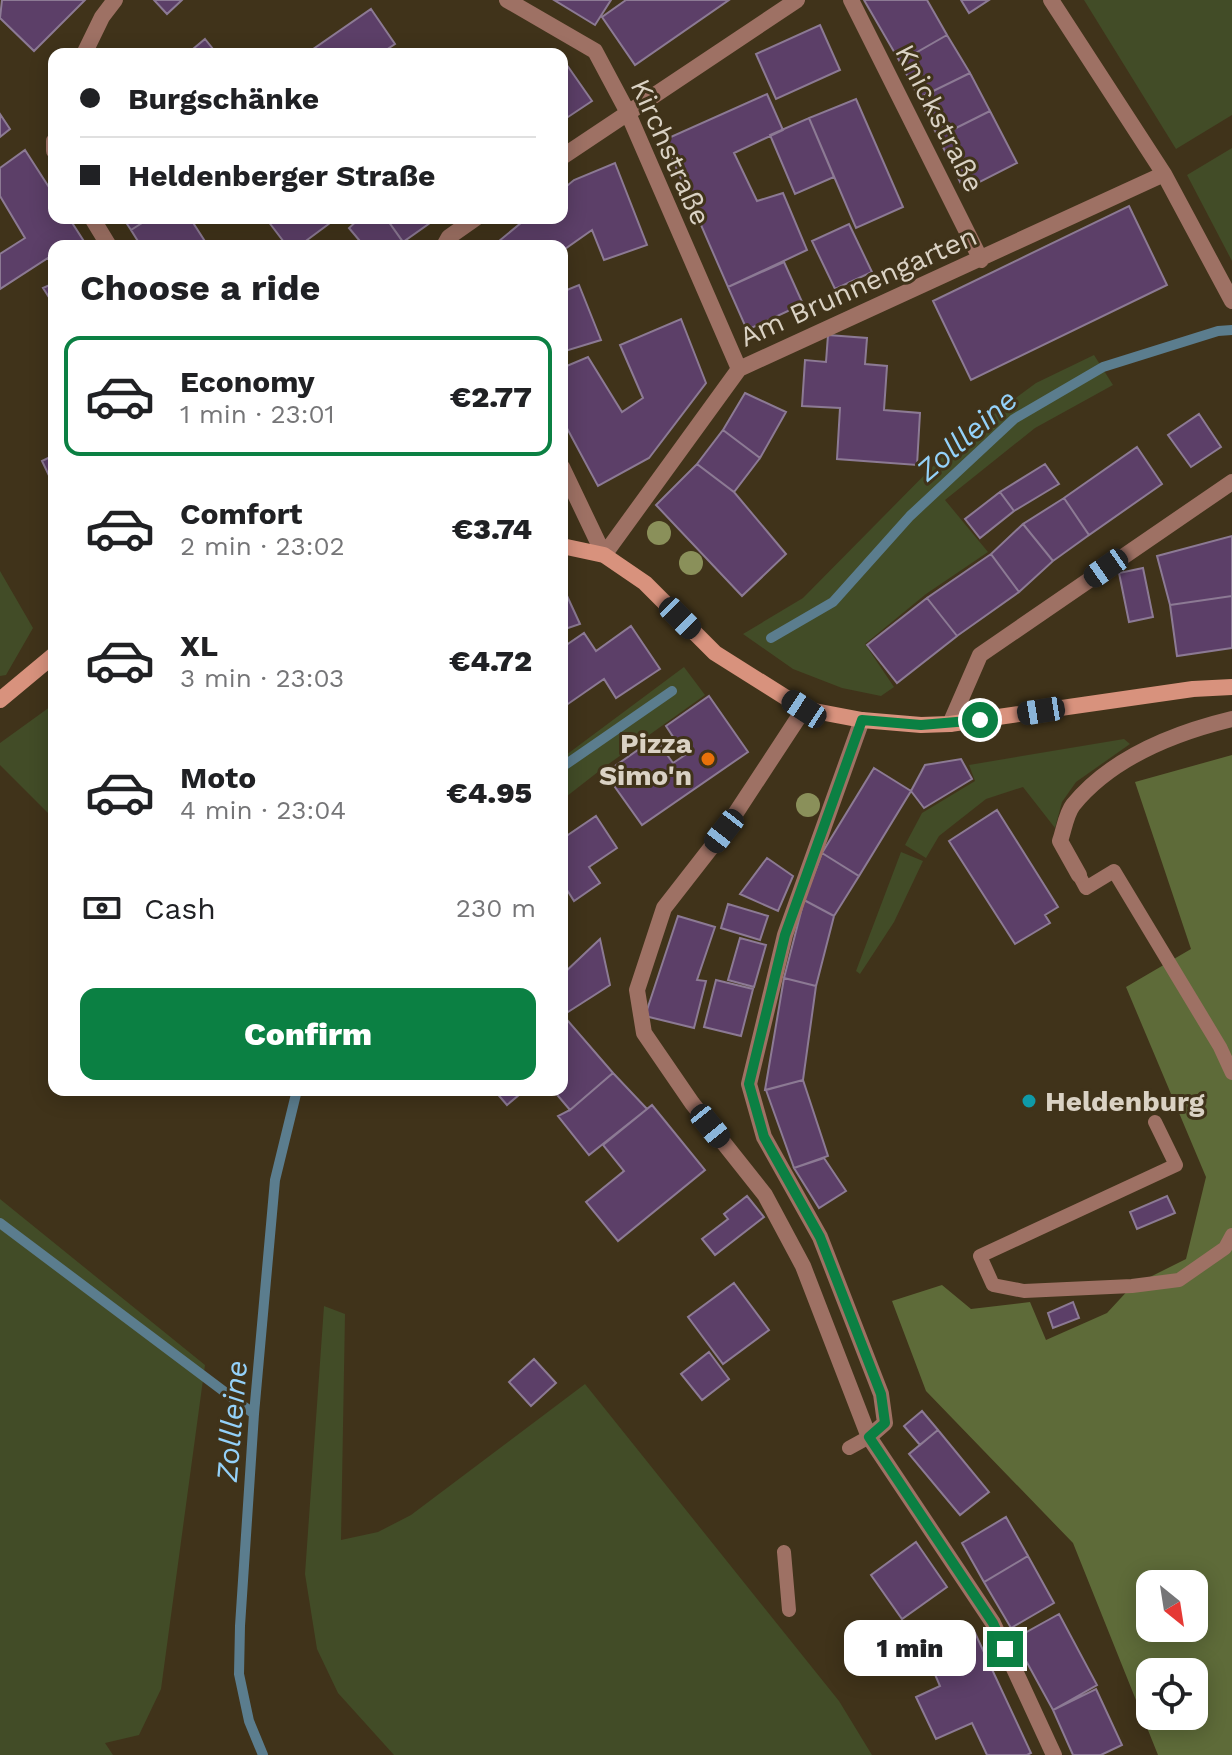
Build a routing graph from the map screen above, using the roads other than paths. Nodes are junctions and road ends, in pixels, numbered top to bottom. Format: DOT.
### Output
graph roads {
  1 [pos="115,0"];
  2 [pos="507,0"];
  3 [pos="797,0"];
  4 [pos="851,0"];
  5 [pos="1051,0"];
  6 [pos="87,48"];
  7 [pos="627,111"];
  8 [pos="568,153"];
  9 [pos="1164,174"];
  10 [pos="467,224"];
  11 [pos="447,240"];
  12 [pos="981,260"];
  13 [pos="1232,301"];
  14 [pos="739,369"];
  15 [pos="568,480"];
  16 [pos="1232,482"];
  17 [pos="568,547"];
  18 [pos="604,555"];
  19 [pos="48,660"];
  20 [pos="1232,687"];
  21 [pos="0,700"];
  22 [pos="804,709"];
  23 [pos="1232,719"];
  24 [pos="862,720"];
  25 [pos="950,724"];
  26 [pos="1079,875"];
  27 [pos="1232,1073"];
  28 [pos="1155,1122"];
  29 [pos="1232,1235"];
  30 [pos="869,1437"];
  31 [pos="849,1448"];
  32 [pos="784,1552"];
  33 [pos="789,1610"];
  34 [pos="1054,1755"];
  1 -- 6 [label="street"];
  2 -- 7 [label="street, Kirchstraße"];
  3 -- 7 [label="street"];
  4 -- 12 [label="street, Knickstraße"];
  5 -- 9 [label="street"];
  7 -- 8 [label="street"];
  7 -- 14 [label="street, Kirchstraße"];
  9 -- 12 [label="street, Am Brunnengarten"];
  9 -- 13 [label="street"];
  10 -- 11 [label="street"];
  12 -- 14 [label="street, Am Brunnengarten"];
  14 -- 18 [label="street, Am Brunnengarten"];
  15 -- 18 [label="street"];
  16 -- 25 [label="street"];
  17 -- 18 [label="street"];
  18 -- 22 [label="street"];
  19 -- 21 [label="street"];
  20 -- 25 [label="street"];
  22 -- 24 [label="street"];
  22 -- 30 [label="street"];
  23 -- 26 [label="street"];
  24 -- 25 [label="street"];
  24 -- 30 [label="street"];
  26 -- 27 [label="lane"];
  28 -- 29 [label="lane"];
  30 -- 31 [label="lane"];
  30 -- 34 [label="street"];
  32 -- 33 [label="lane"];
}
